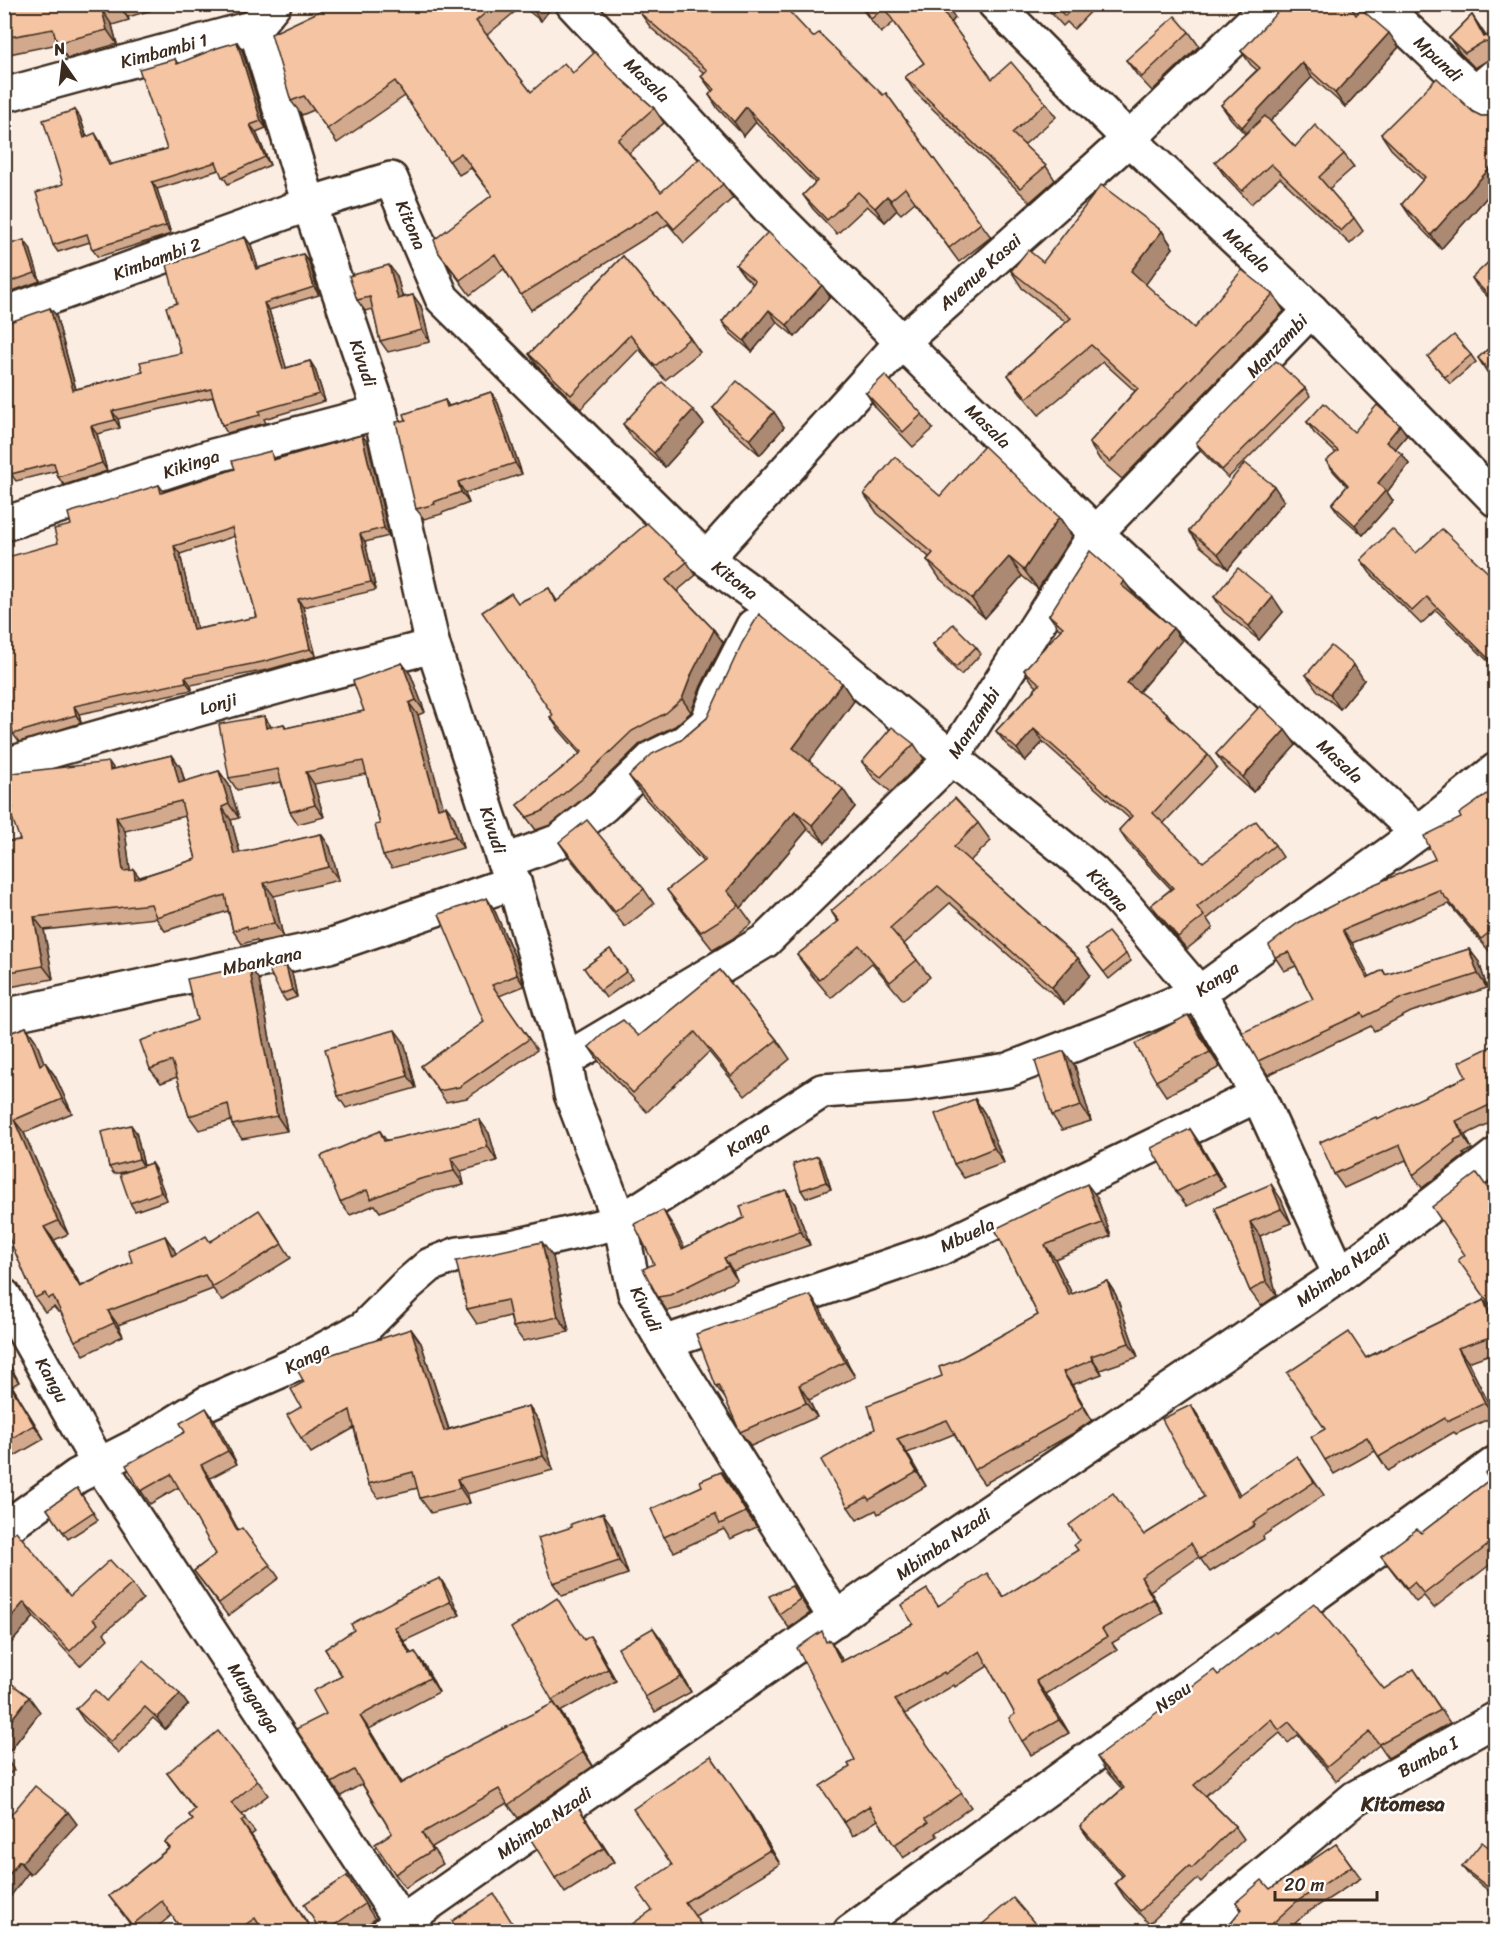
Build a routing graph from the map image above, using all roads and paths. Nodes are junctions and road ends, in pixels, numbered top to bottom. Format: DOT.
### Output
graph roads {
  1 [pos="573,4"];
  2 [pos="995,4"];
  3 [pos="1271,4"];
  4 [pos="1380,4"];
  5 [pos="264,16"];
  6 [pos="4,94"];
  7 [pos="1488,94"];
  8 [pos="1129,139"];
  9 [pos="309,204"];
  10 [pos="1311,310"];
  11 [pos="4,314"];
  12 [pos="902,342"];
  13 [pos="380,412"];
  14 [pos="1496,500"];
  15 [pos="4,524"];
  16 [pos="1096,533"];
  17 [pos="706,559"];
  18 [pos="766,603"];
  19 [pos="433,646"];
  20 [pos="952,758"];
  21 [pos="4,766"];
  22 [pos="1496,770"];
  23 [pos="1418,833"];
  24 [pos="509,872"];
  25 [pos="1199,993"];
  26 [pos="4,1016"];
  27 [pos="565,1060"];
  28 [pos="1258,1095"];
  29 [pos="1496,1155"];
  30 [pos="620,1222"];
  31 [pos="1340,1275"];
  32 [pos="4,1296"];
  33 [pos="664,1343"];
  34 [pos="1496,1463"];
  35 [pos="100,1464"];
  36 [pos="4,1528"];
  37 [pos="836,1619"];
  38 [pos="1496,1719"];
  39 [pos="399,1928"];
  40 [pos="850,1932"];
  41 [pos="1195,1932"];
  1 -- 12 [label="street, Masala"];
  2 -- 8 [label="street, Makala"];
  3 -- 8 [label="street, Avenue Kasai"];
  4 -- 7 [label="street, Mpundi"];
  5 -- 6 [label="street, Kimbambi 1"];
  5 -- 9 [label="street, Kivudi"];
  8 -- 10 [label="street, Makala"];
  8 -- 12 [label="street, Avenue Kasai"];
  9 -- 11 [label="street, Kimbambi 2"];
  9 -- 13 [label="street, Kivudi"];
  9 -- 17 [label="street, Kitona"];
  10 -- 14 [label="street, Makala"];
  10 -- 16 [label="street, Manzambi"];
  12 -- 16 [label="street, Masala"];
  12 -- 17 [label="street, Avenue Kasai"];
  13 -- 15 [label="street, Kikinga"];
  13 -- 19 [label="street, Kivudi"];
  16 -- 20 [label="street, Manzambi"];
  16 -- 23 [label="street, Masala"];
  17 -- 18 [label="street, Kitona"];
  18 -- 20 [label="street, Kitona"];
  18 -- 24 [label="street, Mbankana"];
  19 -- 21 [label="street, Lonji"];
  19 -- 24 [label="street, Kivudi"];
  20 -- 25 [label="street, Kitona"];
  20 -- 27 [label="street, Manzambi"];
  22 -- 23 [label="street, Kanga"];
  23 -- 25 [label="street, Kanga"];
  24 -- 26 [label="street, Mbankana"];
  24 -- 27 [label="street, Kivudi"];
  25 -- 28 [label="street, Kitona"];
  25 -- 30 [label="street, Kanga"];
  27 -- 30 [label="street, Kivudi"];
  28 -- 31 [label="street, Kitona"];
  28 -- 33 [label="street, Mbuela"];
  29 -- 31 [label="street, Mbimba Nzadi"];
  30 -- 33 [label="street, Kivudi"];
  30 -- 35 [label="street, Kanga"];
  31 -- 37 [label="street, Mbimba Nzadi"];
  32 -- 35 [label="street, Kangu"];
  33 -- 37 [label="street, Kivudi"];
  34 -- 40 [label="street, Nsau"];
  35 -- 36 [label="street, Kanga"];
  35 -- 39 [label="street, Munganga"];
  37 -- 39 [label="street, Mbimba Nzadi"];
  38 -- 41 [label="street, Bumba I"];
}
